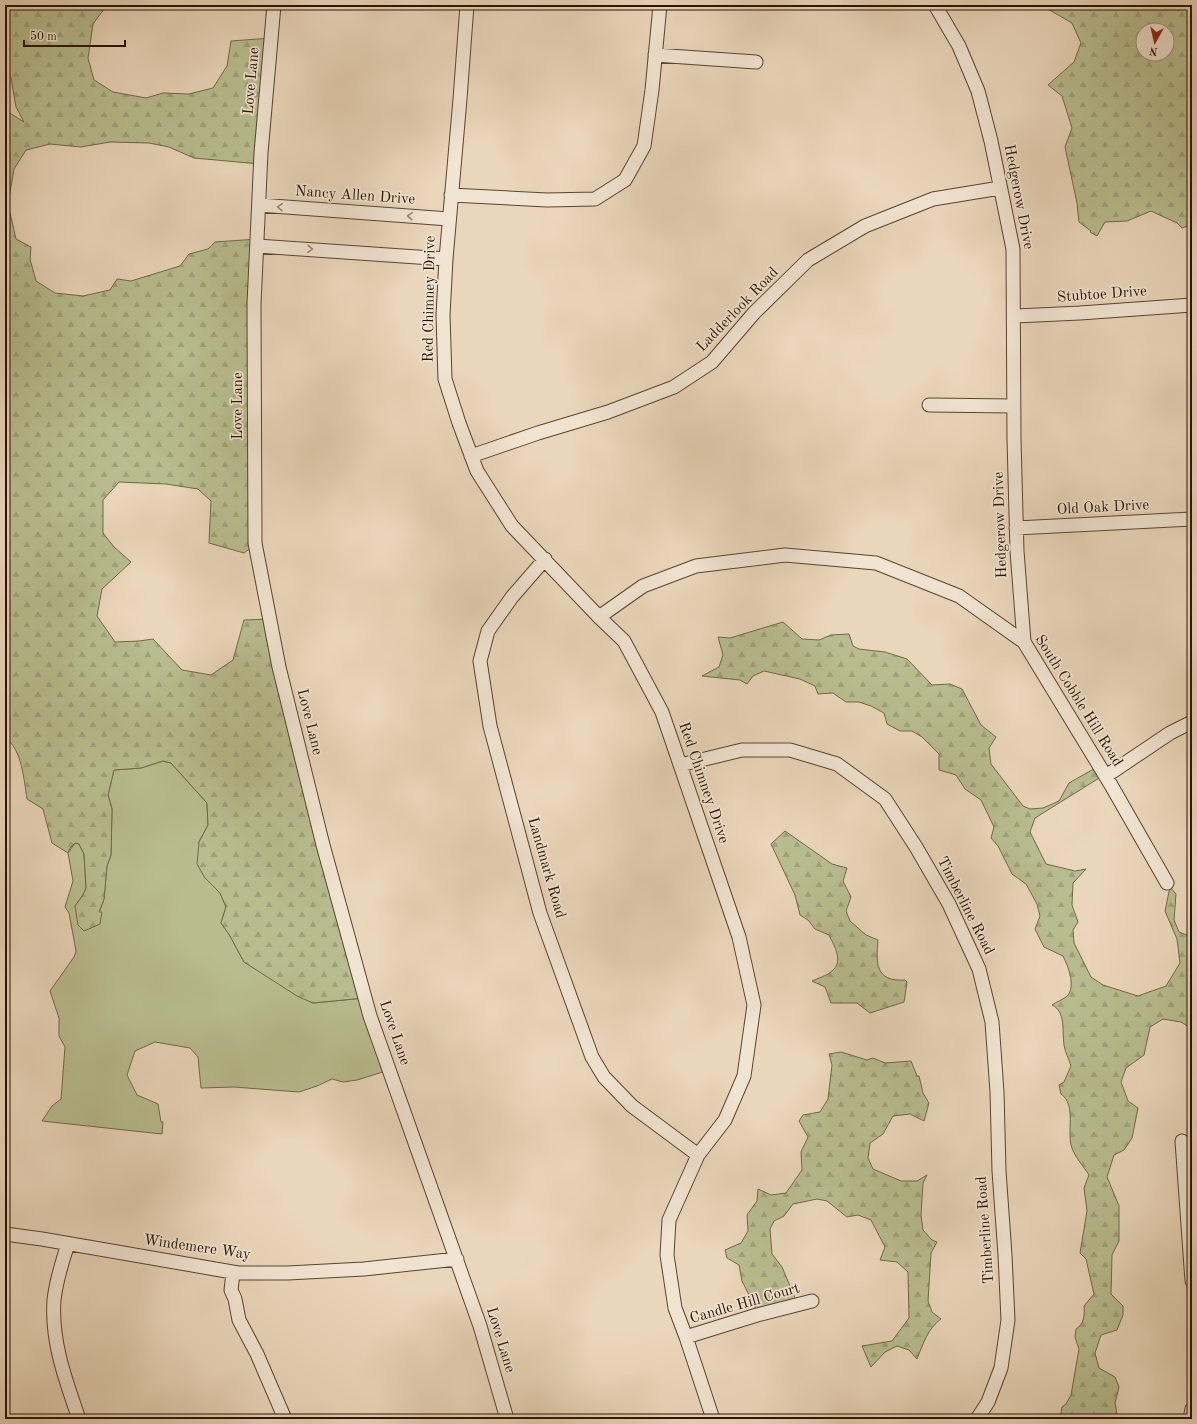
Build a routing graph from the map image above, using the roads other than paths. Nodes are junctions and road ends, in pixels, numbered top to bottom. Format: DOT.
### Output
graph roads {
  1 [pos="274,5"];
  2 [pos="467,5"];
  3 [pos="660,5"];
  4 [pos="935,5"];
  5 [pos="655,55"];
  6 [pos="756,62"];
  7 [pos="1000,188"];
  8 [pos="451,195"];
  9 [pos="259,205"];
  10 [pos="449,219"];
  11 [pos="257,246"];
  12 [pos="446,258"];
  13 [pos="1192,305"];
  14 [pos="1014,316"];
  15 [pos="929,405"];
  16 [pos="1013,406"];
  17 [pos="471,456"];
  18 [pos="1192,519"];
  19 [pos="1016,528"];
  20 [pos="545,559"];
  21 [pos="599,617"];
  22 [pos="1024,642"];
  23 [pos="1192,722"];
  24 [pos="680,765"];
  25 [pos="1106,776"];
  26 [pos="1167,883"];
  27 [pos="1182,1141"];
  28 [pos="698,1155"];
  29 [pos="5,1234"];
  30 [pos="68,1244"];
  31 [pos="456,1259"];
  32 [pos="233,1273"];
  33 [pos="1192,1280"];
  34 [pos="812,1300"];
  35 [pos="686,1337"];
  36 [pos="1192,1409"];
  37 [pos="79,1419"];
  38 [pos="285,1419"];
  39 [pos="507,1419"];
  40 [pos="713,1419"];
  41 [pos="977,1419"];
  42 [pos="1190,1419"];
  1 -- 9 [label="street, Love Lane"];
  2 -- 8 [label="street, Red Chimney Drive"];
  3 -- 5 [label="street"];
  4 -- 7 [label="street, Hedgerow Drive"];
  5 -- 6 [label="street"];
  5 -- 8 [label="street"];
  7 -- 14 [label="street, Hedgerow Drive"];
  7 -- 17 [label="street, Ladderlook Road"];
  8 -- 10 [label="street, Red Chimney Drive"];
  10 -- 9 [label="street, Nancy Allen Drive, one-way"];
  9 -- 11 [label="street, Love Lane"];
  10 -- 12 [label="street, Red Chimney Drive"];
  11 -- 12 [label="street, one-way"];
  11 -- 31 [label="street, Love Lane"];
  12 -- 17 [label="street, Red Chimney Drive"];
  13 -- 14 [label="street, Stubtoe Drive"];
  14 -- 16 [label="street, Hedgerow Drive"];
  15 -- 16 [label="street"];
  16 -- 19 [label="street, Hedgerow Drive"];
  17 -- 20 [label="street, Red Chimney Drive"];
  18 -- 19 [label="street, Old Oak Drive"];
  19 -- 22 [label="street, Hedgerow Drive"];
  20 -- 21 [label="street, Red Chimney Drive"];
  20 -- 28 [label="street, Landmark Road"];
  21 -- 22 [label="street, South Cobble Hill Road"];
  21 -- 24 [label="street, Red Chimney Drive"];
  22 -- 25 [label="street, South Cobble Hill Road"];
  23 -- 25 [label="street"];
  24 -- 28 [label="street, Red Chimney Drive"];
  24 -- 41 [label="street, Timberline Road"];
  25 -- 26 [label="street, South Cobble Hill Road"];
  27 -- 33 [label="street"];
  28 -- 35 [label="street, Red Chimney Drive"];
  29 -- 30 [label="street, Windemere Way"];
  30 -- 32 [label="street, Windemere Way"];
  30 -- 37 [label="street"];
  31 -- 32 [label="street, Windemere Way"];
  31 -- 39 [label="street, Love Lane"];
  32 -- 38 [label="street"];
  34 -- 35 [label="street, Candle Hill Court"];
  35 -- 40 [label="street, Red Chimney Drive"];
  36 -- 42 [label="street"];
}
